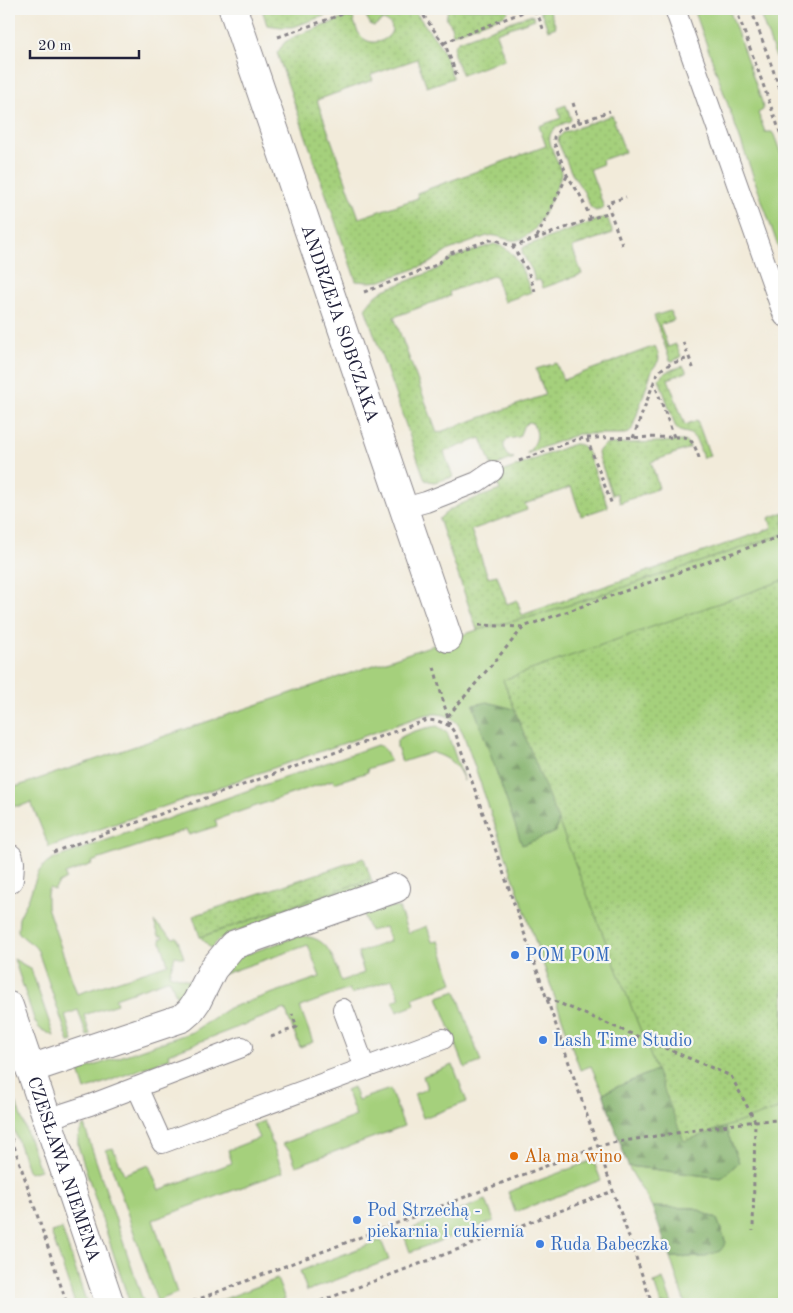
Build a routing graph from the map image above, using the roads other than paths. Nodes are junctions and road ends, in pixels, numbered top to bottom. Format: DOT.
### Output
graph roads {
  1 [pos="233,9"];
  2 [pos="675,9"];
  3 [pos="784,316"];
  4 [pos="493,471"];
  5 [pos="404,508"];
  6 [pos="448,638"];
  7 [pos="9,858"];
  8 [pos="9,878"];
  9 [pos="396,888"];
  10 [pos="9,1006"];
  11 [pos="343,1009"];
  12 [pos="443,1039"];
  13 [pos="242,1047"];
  14 [pos="365,1068"];
  15 [pos="30,1069"];
  16 [pos="137,1087"];
  17 [pos="47,1119"];
  18 [pos="110,1304"];
  1 -- 5 [label="street, ANDRZEJA SOBCZAKA"];
  2 -- 3 [label="lane"];
  4 -- 5 [label="lane"];
  5 -- 6 [label="street, ANDRZEJA SOBCZAKA"];
  7 -- 8 [label="street"];
  9 -- 15 [label="street"];
  10 -- 15 [label="street, CZESŁAWA NIEMENA"];
  11 -- 14 [label="lane"];
  12 -- 14 [label="lane"];
  13 -- 16 [label="lane"];
  14 -- 16 [label="lane"];
  15 -- 17 [label="street, CZESŁAWA NIEMENA"];
  16 -- 17 [label="lane"];
  17 -- 18 [label="street, CZESŁAWA NIEMENA"];
}
